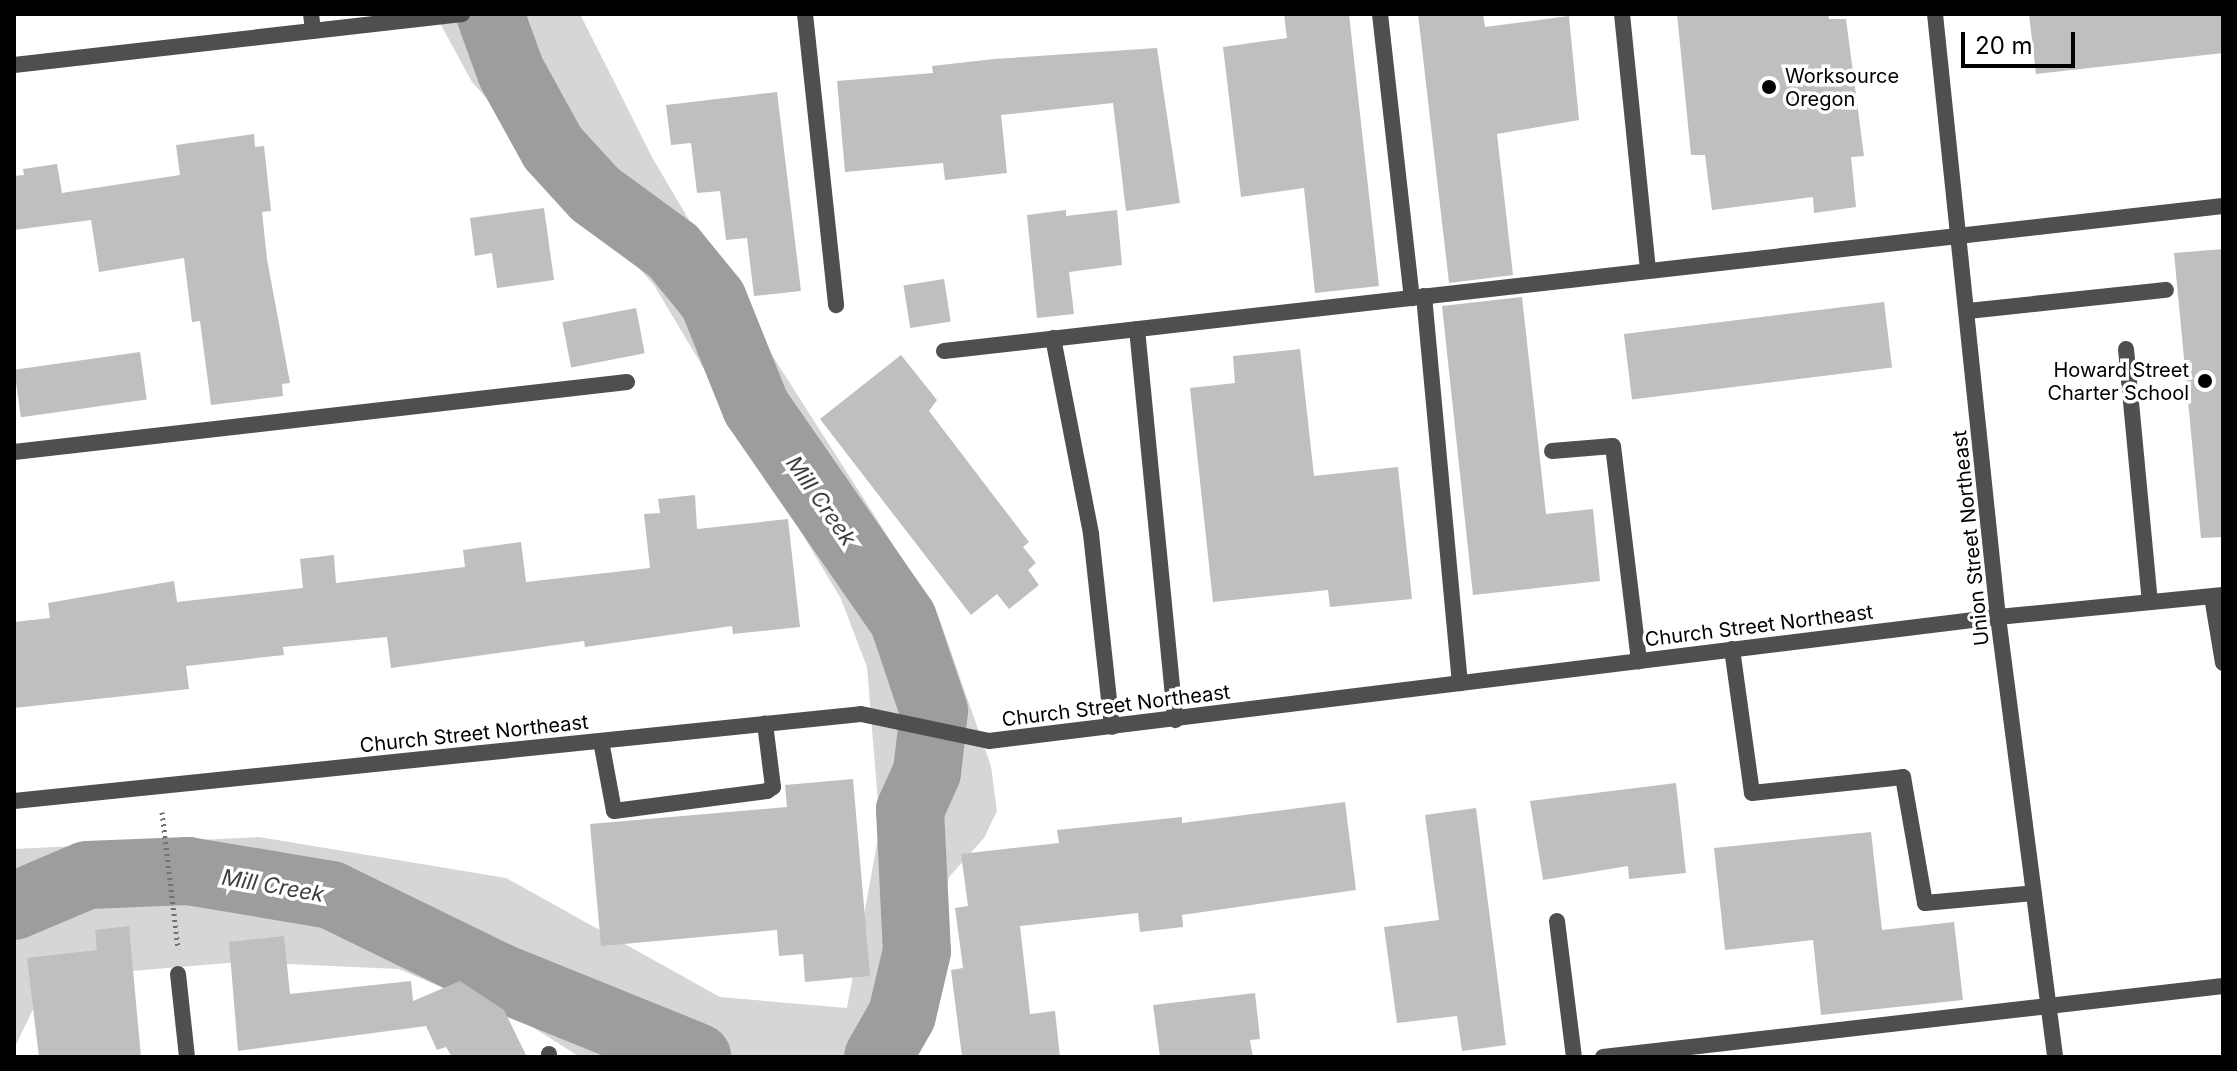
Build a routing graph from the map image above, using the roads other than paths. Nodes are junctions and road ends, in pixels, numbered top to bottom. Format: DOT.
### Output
graph roads {
  1 [pos="462,14"];
  2 [pos="805,14"];
  3 [pos="1380,14"];
  4 [pos="1622,14"];
  5 [pos="1935,14"];
  6 [pos="312,22"];
  7 [pos="14,65"];
  8 [pos="2223,206"];
  9 [pos="1960,236"];
  10 [pos="1648,271"];
  11 [pos="2166,290"];
  12 [pos="1418,297"];
  13 [pos="836,305"];
  14 [pos="1968,311"];
  15 [pos="1137,329"];
  16 [pos="1053,338"];
  17 [pos="2126,349"];
  18 [pos="944,351"];
  19 [pos="627,382"];
  20 [pos="1552,451"];
  21 [pos="14,452"];
  22 [pos="2217,596"];
  23 [pos="2150,602"];
  24 [pos="1998,617"];
  25 [pos="1732,649"];
  26 [pos="1639,661"];
  27 [pos="2223,663"];
  28 [pos="1460,683"];
  29 [pos="1175,720"];
  30 [pos="765,724"];
  31 [pos="1112,727"];
  32 [pos="601,741"];
  33 [pos="14,801"];
  34 [pos="2034,893"];
  35 [pos="1557,921"];
  36 [pos="178,974"];
  37 [pos="2223,986"];
  38 [pos="2049,1006"];
  39 [pos="1624,1056"];
  40 [pos="187,1057"];
  41 [pos="1574,1057"];
  42 [pos="1603,1057"];
  43 [pos="2055,1057"];
  1 -- 6 [label="street"];
  2 -- 13 [label="street"];
  3 -- 12 [label="street"];
  4 -- 10 [label="street"];
  5 -- 9 [label="street, Union Street Northeast"];
  6 -- 7 [label="street"];
  8 -- 9 [label="street"];
  9 -- 10 [label="street"];
  9 -- 14 [label="street, Union Street Northeast"];
  10 -- 12 [label="street"];
  11 -- 14 [label="street"];
  12 -- 15 [label="street"];
  12 -- 28 [label="street"];
  14 -- 24 [label="street, Union Street Northeast"];
  15 -- 16 [label="street"];
  15 -- 29 [label="street"];
  16 -- 18 [label="street"];
  16 -- 31 [label="street"];
  17 -- 23 [label="street"];
  19 -- 21 [label="street"];
  20 -- 26 [label="street"];
  22 -- 23 [label="street, Church Street Northeast"];
  22 -- 27 [label="street"];
  23 -- 24 [label="street, Church Street Northeast"];
  24 -- 25 [label="street, Church Street Northeast"];
  24 -- 34 [label="street, Union Street Northeast"];
  25 -- 26 [label="street, Church Street Northeast"];
  25 -- 34 [label="street"];
  26 -- 28 [label="street, Church Street Northeast"];
  28 -- 29 [label="street, Church Street Northeast"];
  29 -- 31 [label="street, Church Street Northeast"];
  30 -- 31 [label="street, Church Street Northeast"];
  30 -- 32 [label="street, Church Street Northeast"];
  30 -- 32 [label="street"];
  32 -- 33 [label="street, Church Street Northeast"];
  34 -- 38 [label="street, Union Street Northeast"];
  35 -- 41 [label="street"];
  36 -- 40 [label="street"];
  37 -- 38 [label="street"];
  38 -- 39 [label="street"];
  38 -- 43 [label="street, Union Street Northeast"];
  39 -- 42 [label="street"];
}
